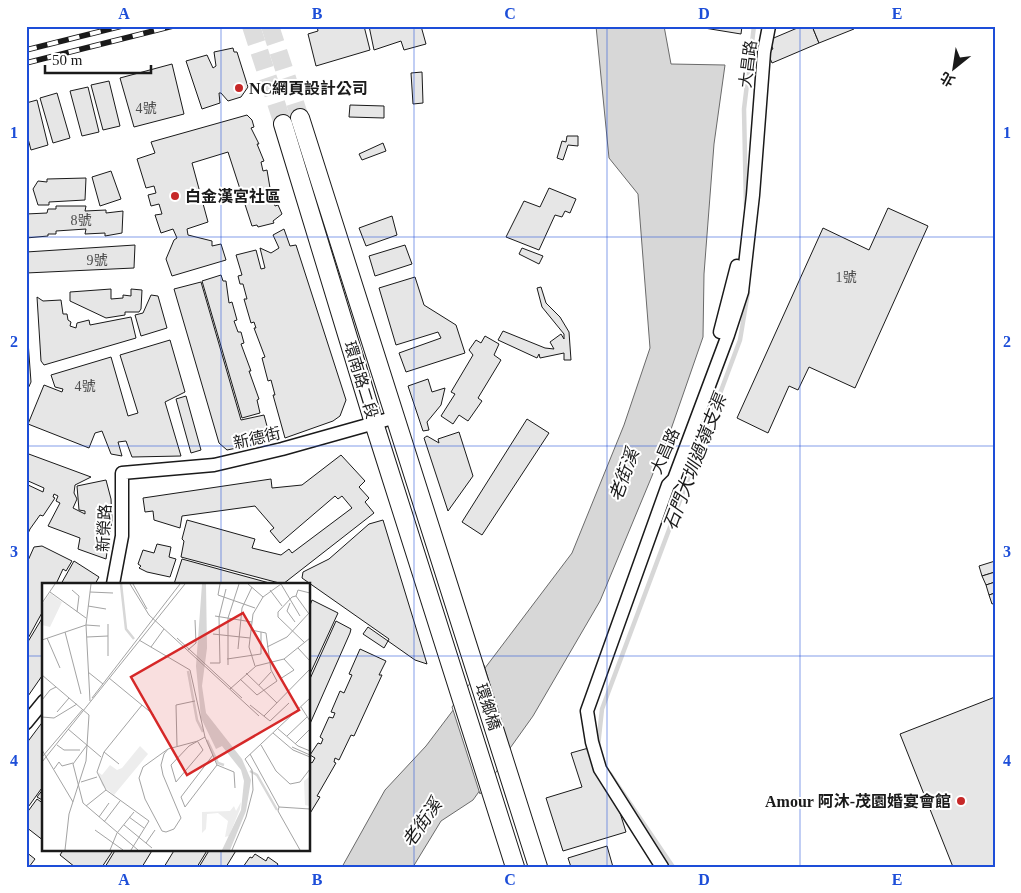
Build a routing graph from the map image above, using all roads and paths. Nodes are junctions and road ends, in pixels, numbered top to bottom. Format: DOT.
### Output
graph roads {
  1 [pos="769,28"];
  2 [pos="300,118"];
  3 [pos="283,124"];
  4 [pos="333,222"];
  5 [pos="316,227"];
  6 [pos="396,417"];
  7 [pos="374,423"];
  8 [pos="122,473"];
  9 [pos="113,583"];
  10 [pos="460,620"];
  11 [pos="442,635"];
  12 [pos="42,703"];
  13 [pos="26,723"];
  14 [pos="516,867"];
  15 [pos="538,867"];
  16 [pos="662,867"];
  1 -- 16 [label="street, 大昌路"];
  2 -- 4 [label="main road, 環南路二段"];
  3 -- 5 [label="main road, 環南路二段"];
  4 -- 5 [label="main road"];
  4 -- 6 [label="main road, 環南路二段"];
  5 -- 7 [label="main road, 環南路二段"];
  6 -- 7 [label="street, 新德街"];
  6 -- 10 [label="main road, 環南路二段"];
  7 -- 8 [label="street, 新德街"];
  7 -- 11 [label="main road, 環南路二段"];
  8 -- 9 [label="street, 新榮路"];
  10 -- 15 [label="main road, 環鄉橋"];
  11 -- 14 [label="main road, 環鄉橋"];
  12 -- 13 [label="street"];
}
